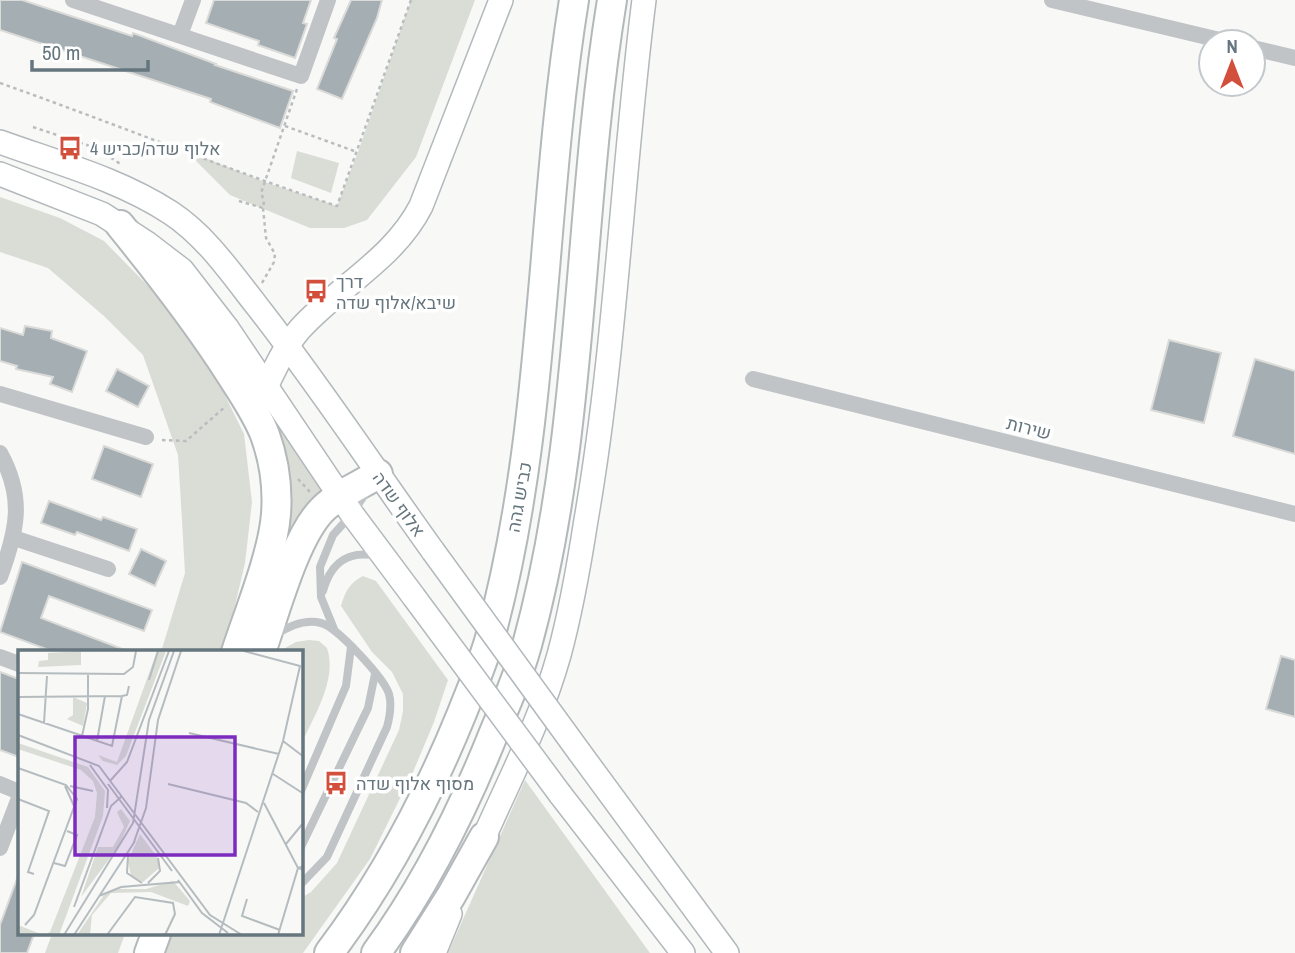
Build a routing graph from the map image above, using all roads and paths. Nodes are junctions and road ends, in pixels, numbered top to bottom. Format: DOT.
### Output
graph roads {
  1 [pos="73,0"];
  2 [pos="193,0"];
  3 [pos="328,0"];
  4 [pos="411,0"];
  5 [pos="501,0"];
  6 [pos="574,0"];
  7 [pos="612,0"];
  8 [pos="644,0"];
  9 [pos="1052,0"];
  10 [pos="180,35"];
  11 [pos="1197,35"];
  12 [pos="1267,51"];
  13 [pos="1295,58"];
  14 [pos="301,76"];
  15 [pos="0,83"];
  16 [pos="285,126"];
  17 [pos="0,142"];
  18 [pos="358,152"];
  19 [pos="0,174"];
  20 [pos="265,182"];
  21 [pos="239,201"];
  22 [pos="263,208"];
  23 [pos="120,225"];
  24 [pos="261,283"];
  25 [pos="332,298"];
  26 [pos="265,317"];
  27 [pos="288,346"];
  28 [pos="753,379"];
  29 [pos="267,385"];
  30 [pos="0,394"];
  31 [pos="224,398"];
  32 [pos="146,437"];
  33 [pos="0,453"];
  34 [pos="272,462"];
  35 [pos="378,474"];
  36 [pos="340,506"];
  37 [pos="1295,514"];
  38 [pos="14,538"];
  39 [pos="388,561"];
  40 [pos="108,569"];
  41 [pos="0,577"];
  42 [pos="321,597"];
  43 [pos="334,629"];
  44 [pos="351,647"];
  45 [pos="253,650"];
  46 [pos="0,657"];
  47 [pos="18,664"];
  48 [pos="375,674"];
  49 [pos="0,784"];
  50 [pos="303,786"];
  51 [pos="18,792"];
  52 [pos="18,801"];
  53 [pos="484,837"];
  54 [pos="303,843"];
  55 [pos="0,848"];
  56 [pos="613,862"];
  57 [pos="303,882"];
  58 [pos="147,936"];
  59 [pos="155,936"];
  60 [pos="142,953"];
  61 [pos="149,953"];
  62 [pos="329,953"];
  63 [pos="376,953"];
  64 [pos="415,953"];
  65 [pos="433,953"];
  66 [pos="662,953"];
  67 [pos="683,953"];
  68 [pos="727,953"];
  1 -- 10 [label="street"];
  2 -- 10 [label="street"];
  3 -- 14 [label="street"];
  4 -- 18 [label="path"];
  5 -- 25 [label="main road"];
  6 -- 62 [label="highway, כביש גהה"];
  7 -- 63 [label="highway, כביש גהה"];
  8 -- 53 [label="main road"];
  9 -- 11 [label="street"];
  10 -- 14 [label="street"];
  12 -- 13 [label="street"];
  14 -- 16 [label="path"];
  15 -- 20 [label="path"];
  16 -- 18 [label="path"];
  16 -- 20 [label="path"];
  17 -- 26 [label="main road, אלוף שדה"];
  18 -- 20 [label="path"];
  19 -- 23 [label="main road"];
  20 -- 22 [label="path"];
  21 -- 22 [label="path"];
  22 -- 24 [label="path"];
  23 -- 29 [label="main road"];
  23 -- 34 [label="highway"];
  25 -- 26 [label="main road"];
  25 -- 27 [label="main road"];
  26 -- 27 [label="main road, אלוף שדה"];
  27 -- 29 [label="main road"];
  27 -- 35 [label="main road, אלוף שדה"];
  28 -- 37 [label="street, שירות"];
  29 -- 36 [label="main road"];
  30 -- 32 [label="street"];
  31 -- 32 [label="path"];
  33 -- 38 [label="street"];
  34 -- 36 [label="path"];
  34 -- 45 [label="highway"];
  35 -- 36 [label="highway"];
  35 -- 68 [label="main road, אלוף שדה, bridge"];
  36 -- 39 [label="main road"];
  36 -- 42 [label="lane"];
  36 -- 45 [label="highway"];
  38 -- 40 [label="street"];
  38 -- 41 [label="street"];
  39 -- 42 [label="lane"];
  39 -- 56 [label="main road, bridge"];
  42 -- 43 [label="lane"];
  43 -- 44 [label="lane"];
  43 -- 45 [label="lane"];
  44 -- 48 [label="lane"];
  44 -- 50 [label="lane"];
  46 -- 47 [label="street"];
  48 -- 54 [label="lane"];
  48 -- 57 [label="lane"];
  49 -- 51 [label="street"];
  52 -- 55 [label="street"];
  53 -- 64 [label="highway"];
  53 -- 65 [label="main road"];
  56 -- 66 [label="main road"];
  56 -- 67 [label="main road"];
  58 -- 60 [label="highway"];
  59 -- 61 [label="highway"];
}
